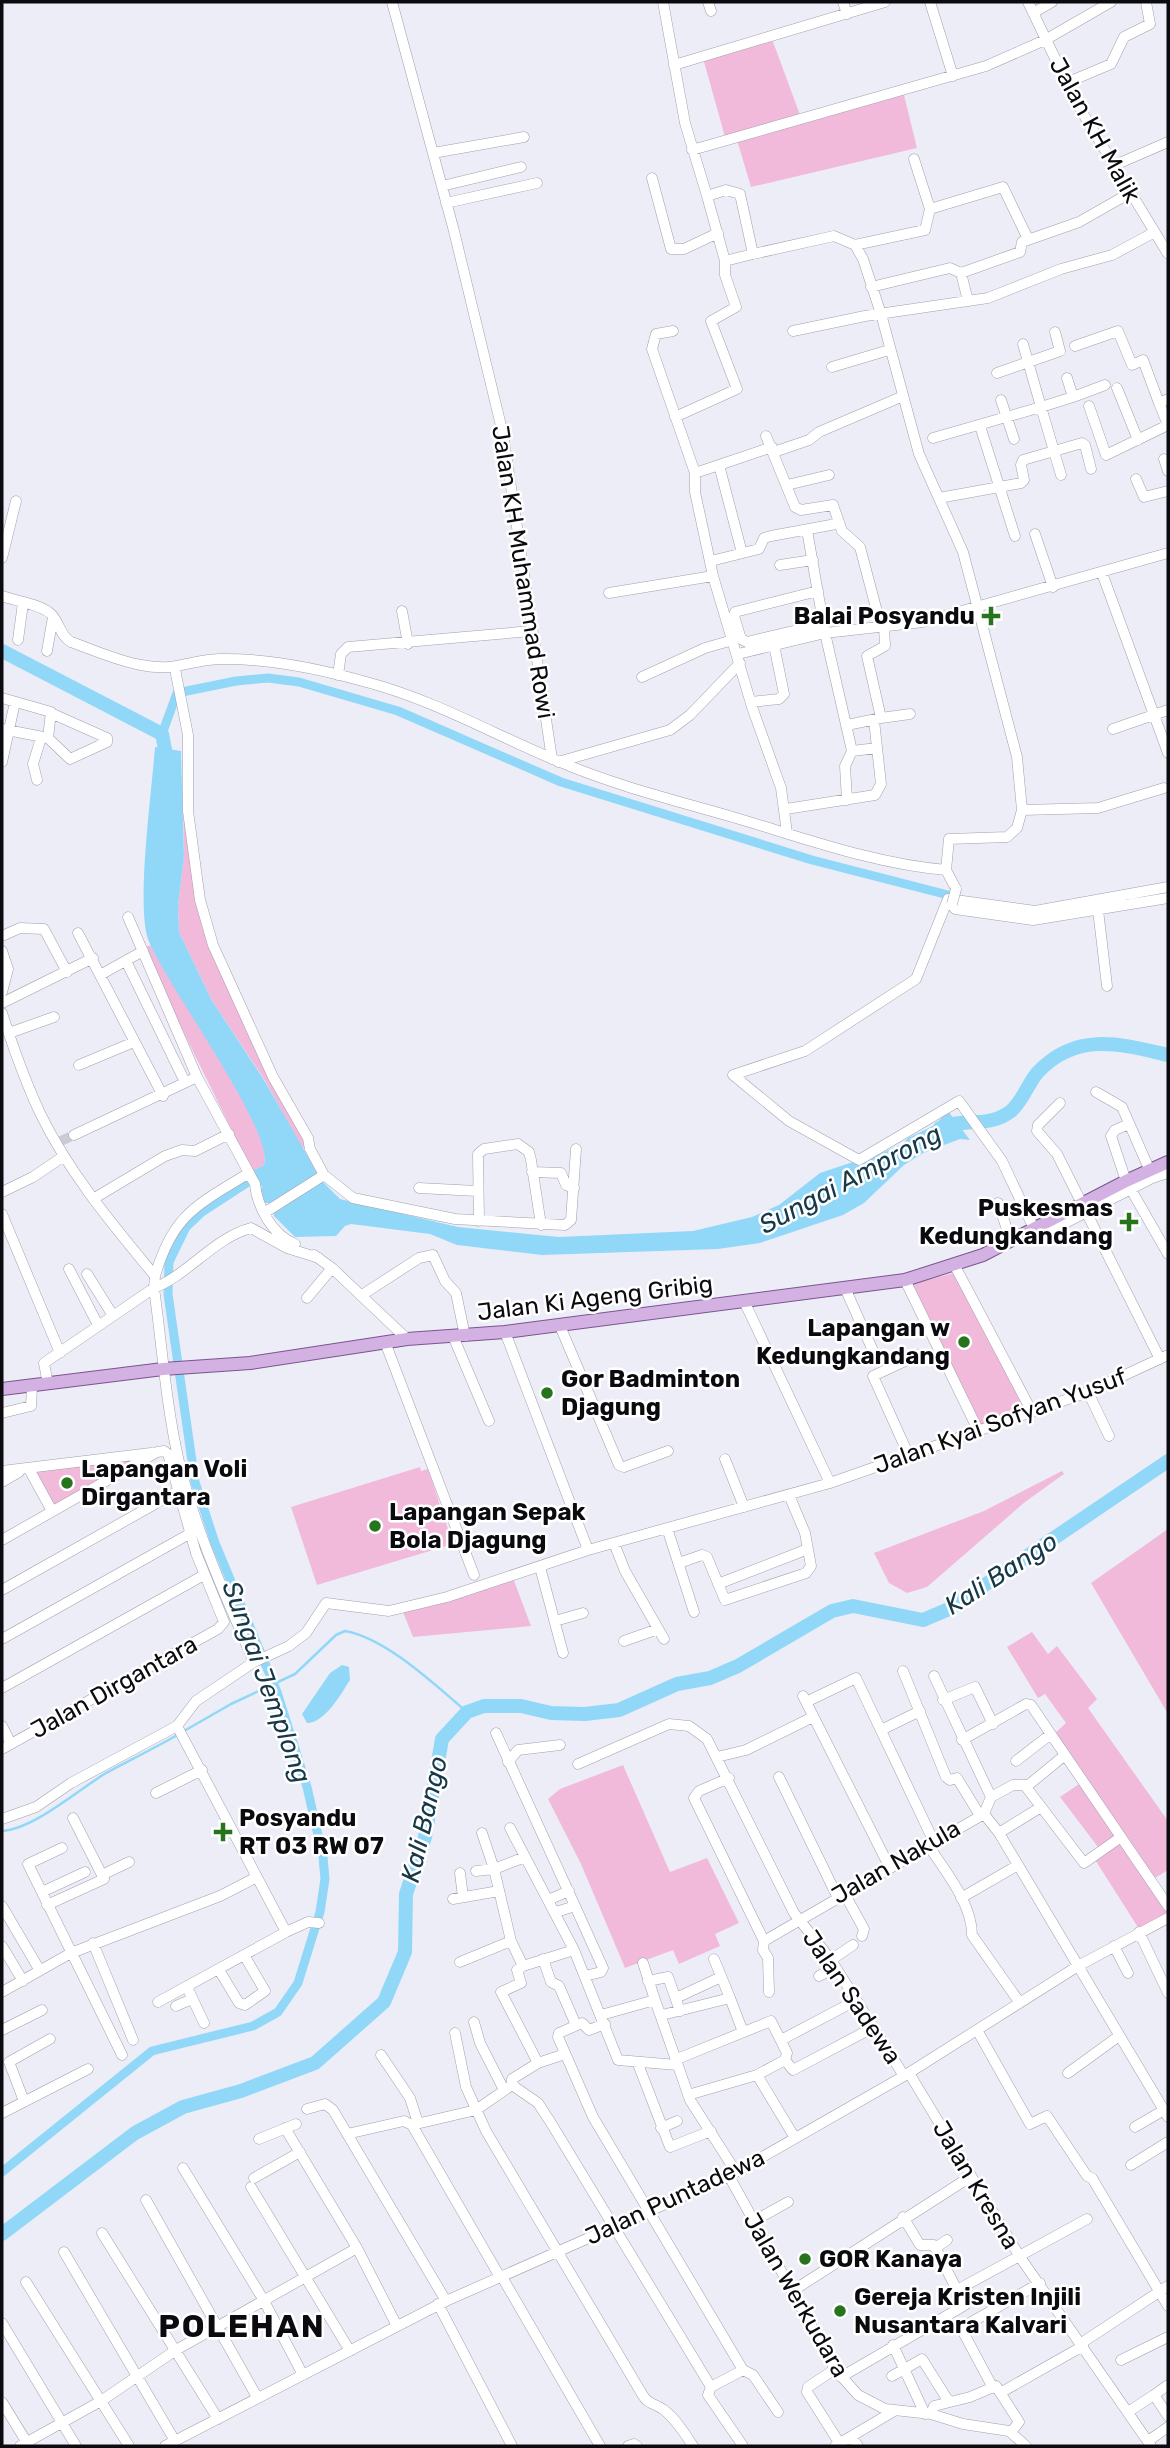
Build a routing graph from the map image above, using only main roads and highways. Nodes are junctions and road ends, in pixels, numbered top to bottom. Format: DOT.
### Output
graph roads {
  1 [pos="1168,1163"];
  2 [pos="2,1389"];
  1 -- 2 [label="main road, Jalan Ki Ageng Gribig"];
}
